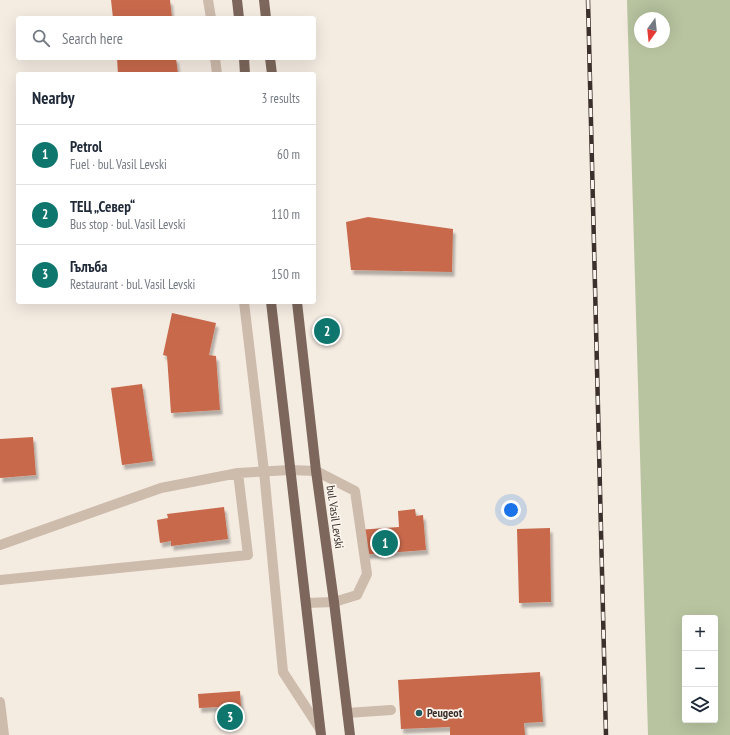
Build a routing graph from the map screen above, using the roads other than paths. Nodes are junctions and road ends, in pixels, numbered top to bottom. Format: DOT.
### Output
graph roads {
  1 [pos="208,0"];
  2 [pos="237,0"];
  3 [pos="264,0"];
  4 [pos="210,16"];
  5 [pos="239,16"];
  6 [pos="266,16"];
  7 [pos="215,60"];
  8 [pos="244,60"];
  9 [pos="270,60"];
  10 [pos="217,72"];
  11 [pos="246,72"];
  12 [pos="272,72"];
  13 [pos="244,304"];
  14 [pos="271,304"];
  15 [pos="297,304"];
  16 [pos="290,470"];
  17 [pos="264,471"];
  18 [pos="316,471"];
  19 [pos="238,473"];
  20 [pos="0,545"];
  21 [pos="0,580"];
  22 [pos="334,602"];
  23 [pos="306,603"];
  24 [pos="0,702"];
  25 [pos="391,710"];
  26 [pos="347,713"];
  27 [pos="321,732"];
  28 [pos="4,735"];
  29 [pos="350,735"];
  1 -- 4 [label="street"];
  2 -- 5 [label="main road"];
  3 -- 6 [label="main road"];
  7 -- 10 [label="street"];
  8 -- 11 [label="main road"];
  9 -- 12 [label="main road"];
  13 -- 17 [label="street"];
  14 -- 16 [label="main road"];
  15 -- 18 [label="main road, bul. Vasil Levski"];
  16 -- 17 [label="street"];
  16 -- 18 [label="street"];
  16 -- 23 [label="main road"];
  17 -- 19 [label="street"];
  17 -- 27 [label="street"];
  18 -- 22 [label="main road, bul. Vasil Levski"];
  18 -- 22 [label="street"];
  19 -- 20 [label="street"];
  19 -- 21 [label="street"];
  22 -- 23 [label="street"];
  22 -- 26 [label="main road, bul. Vasil Levski"];
  23 -- 27 [label="main road"];
  24 -- 28 [label="street"];
  25 -- 26 [label="street"];
  26 -- 29 [label="main road, bul. Vasil Levski"];
}
